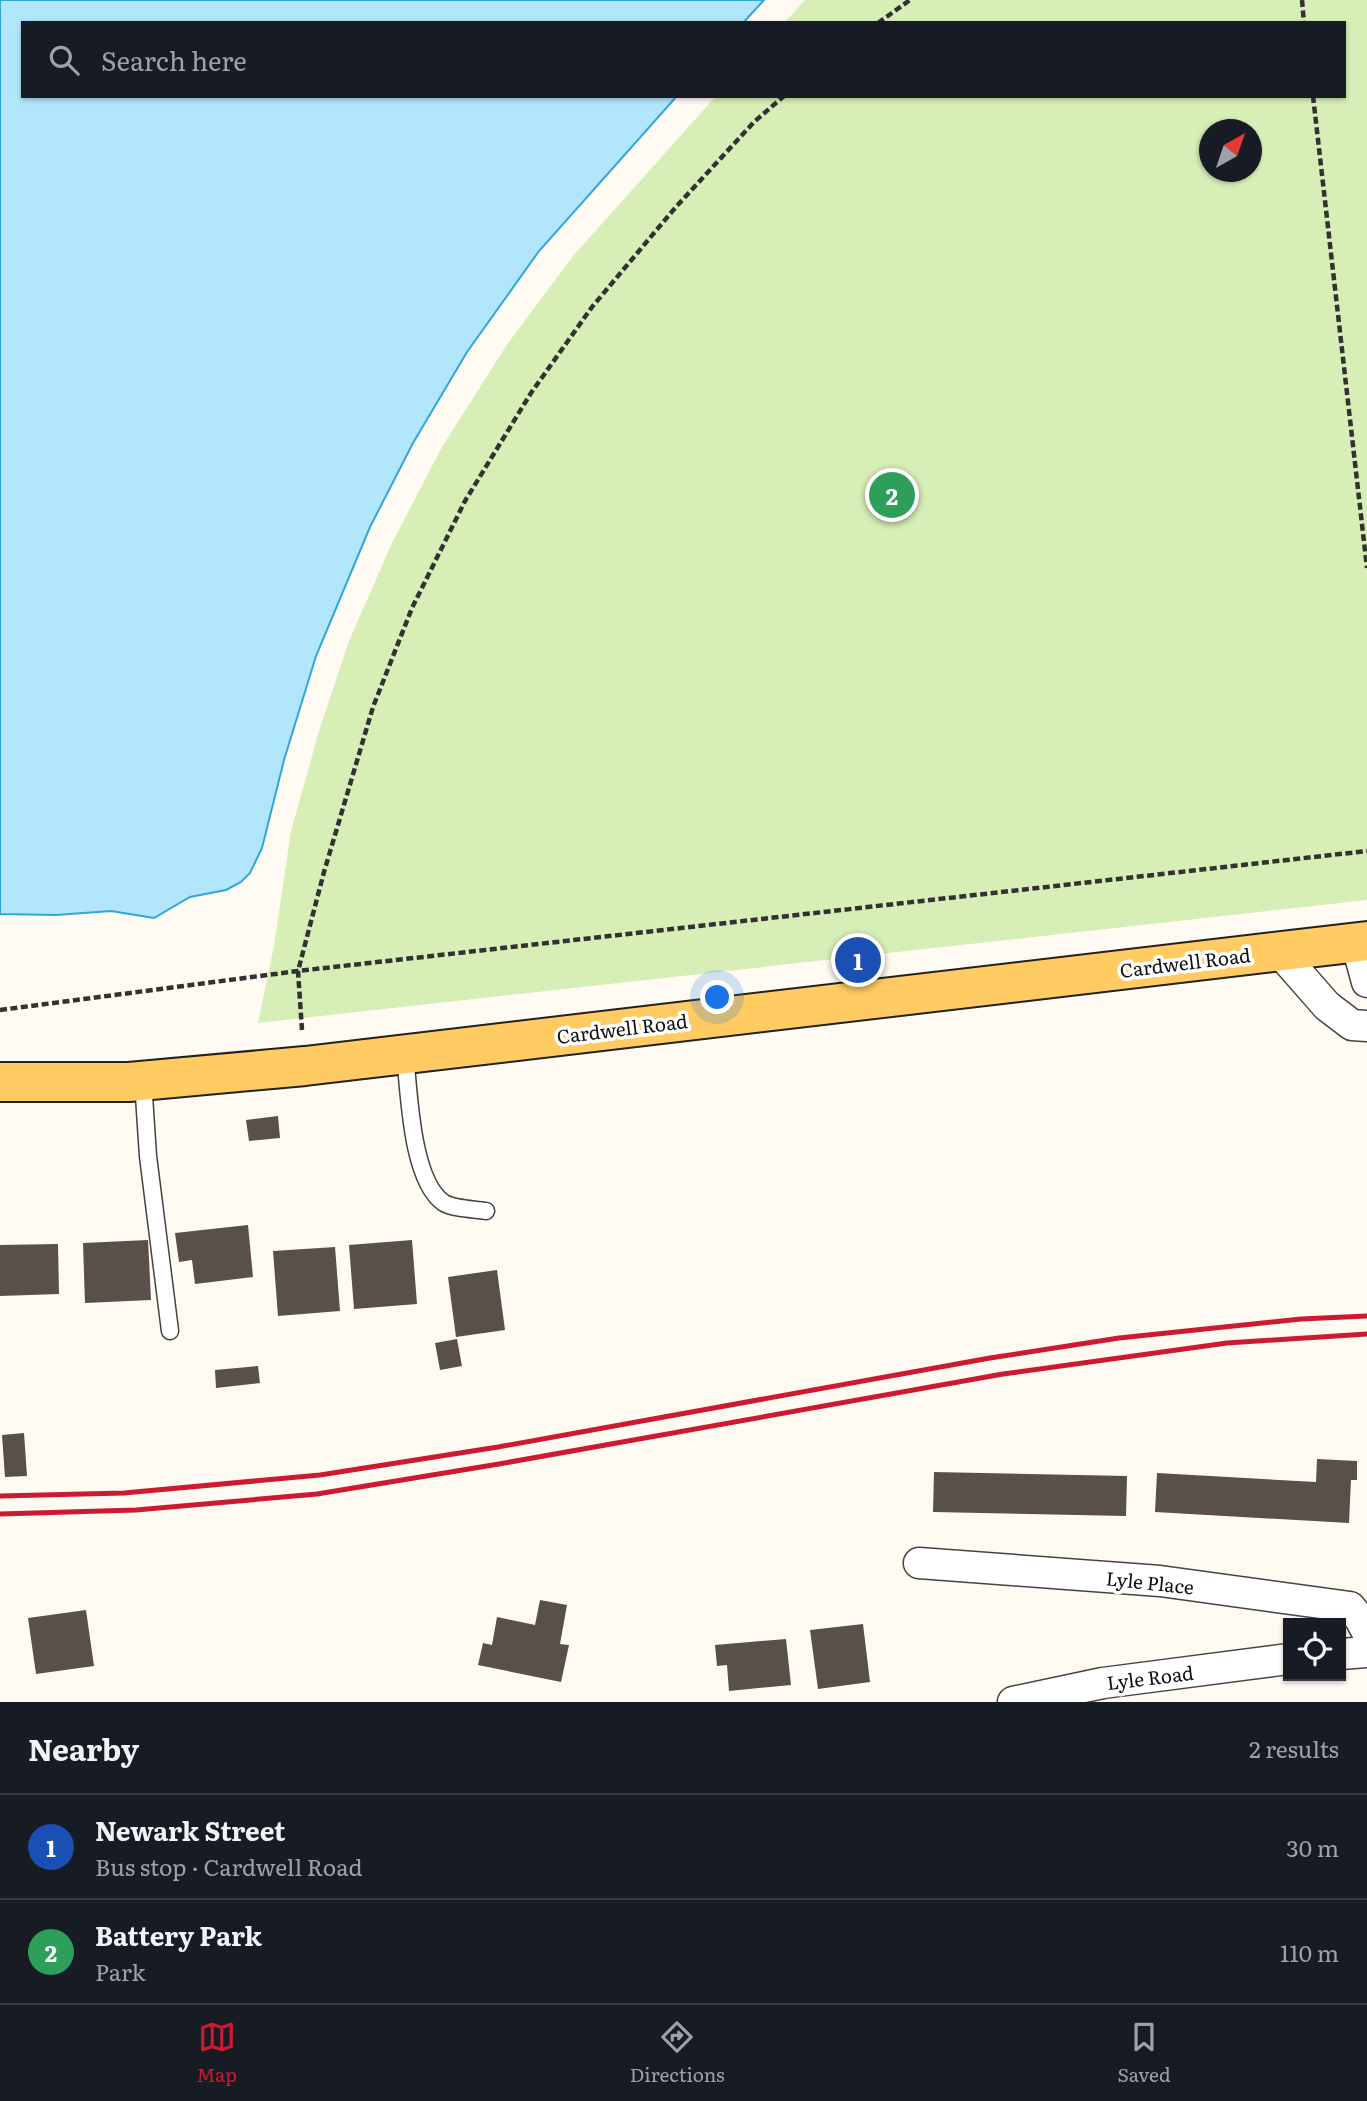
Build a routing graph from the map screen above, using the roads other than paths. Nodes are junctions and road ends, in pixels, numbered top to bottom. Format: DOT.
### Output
graph roads {
  1 [pos="1361,942"];
  2 [pos="1279,950"];
  3 [pos="1367,982"];
  4 [pos="1367,1026"];
  5 [pos="405,1054"];
  6 [pos="143,1081"];
  7 [pos="0,1082"];
  8 [pos="486,1211"];
  9 [pos="170,1331"];
  10 [pos="919,1563"];
  11 [pos="1367,1632"];
  12 [pos="1367,1652"];
  13 [pos="1346,1654"];
  14 [pos="1283,1661"];
  15 [pos="1013,1702"];
  1 -- 2 [label="main road, Cardwell Road"];
  1 -- 3 [label="street"];
  2 -- 4 [label="street"];
  2 -- 5 [label="main road, Cardwell Road"];
  5 -- 6 [label="main road, Cardwell Road"];
  5 -- 8 [label="lane"];
  6 -- 7 [label="main road, Cardwell Road"];
  6 -- 9 [label="lane"];
  10 -- 11 [label="street, Lyle Place"];
  12 -- 13 [label="street"];
  14 -- 15 [label="street, Lyle Road"];
}
